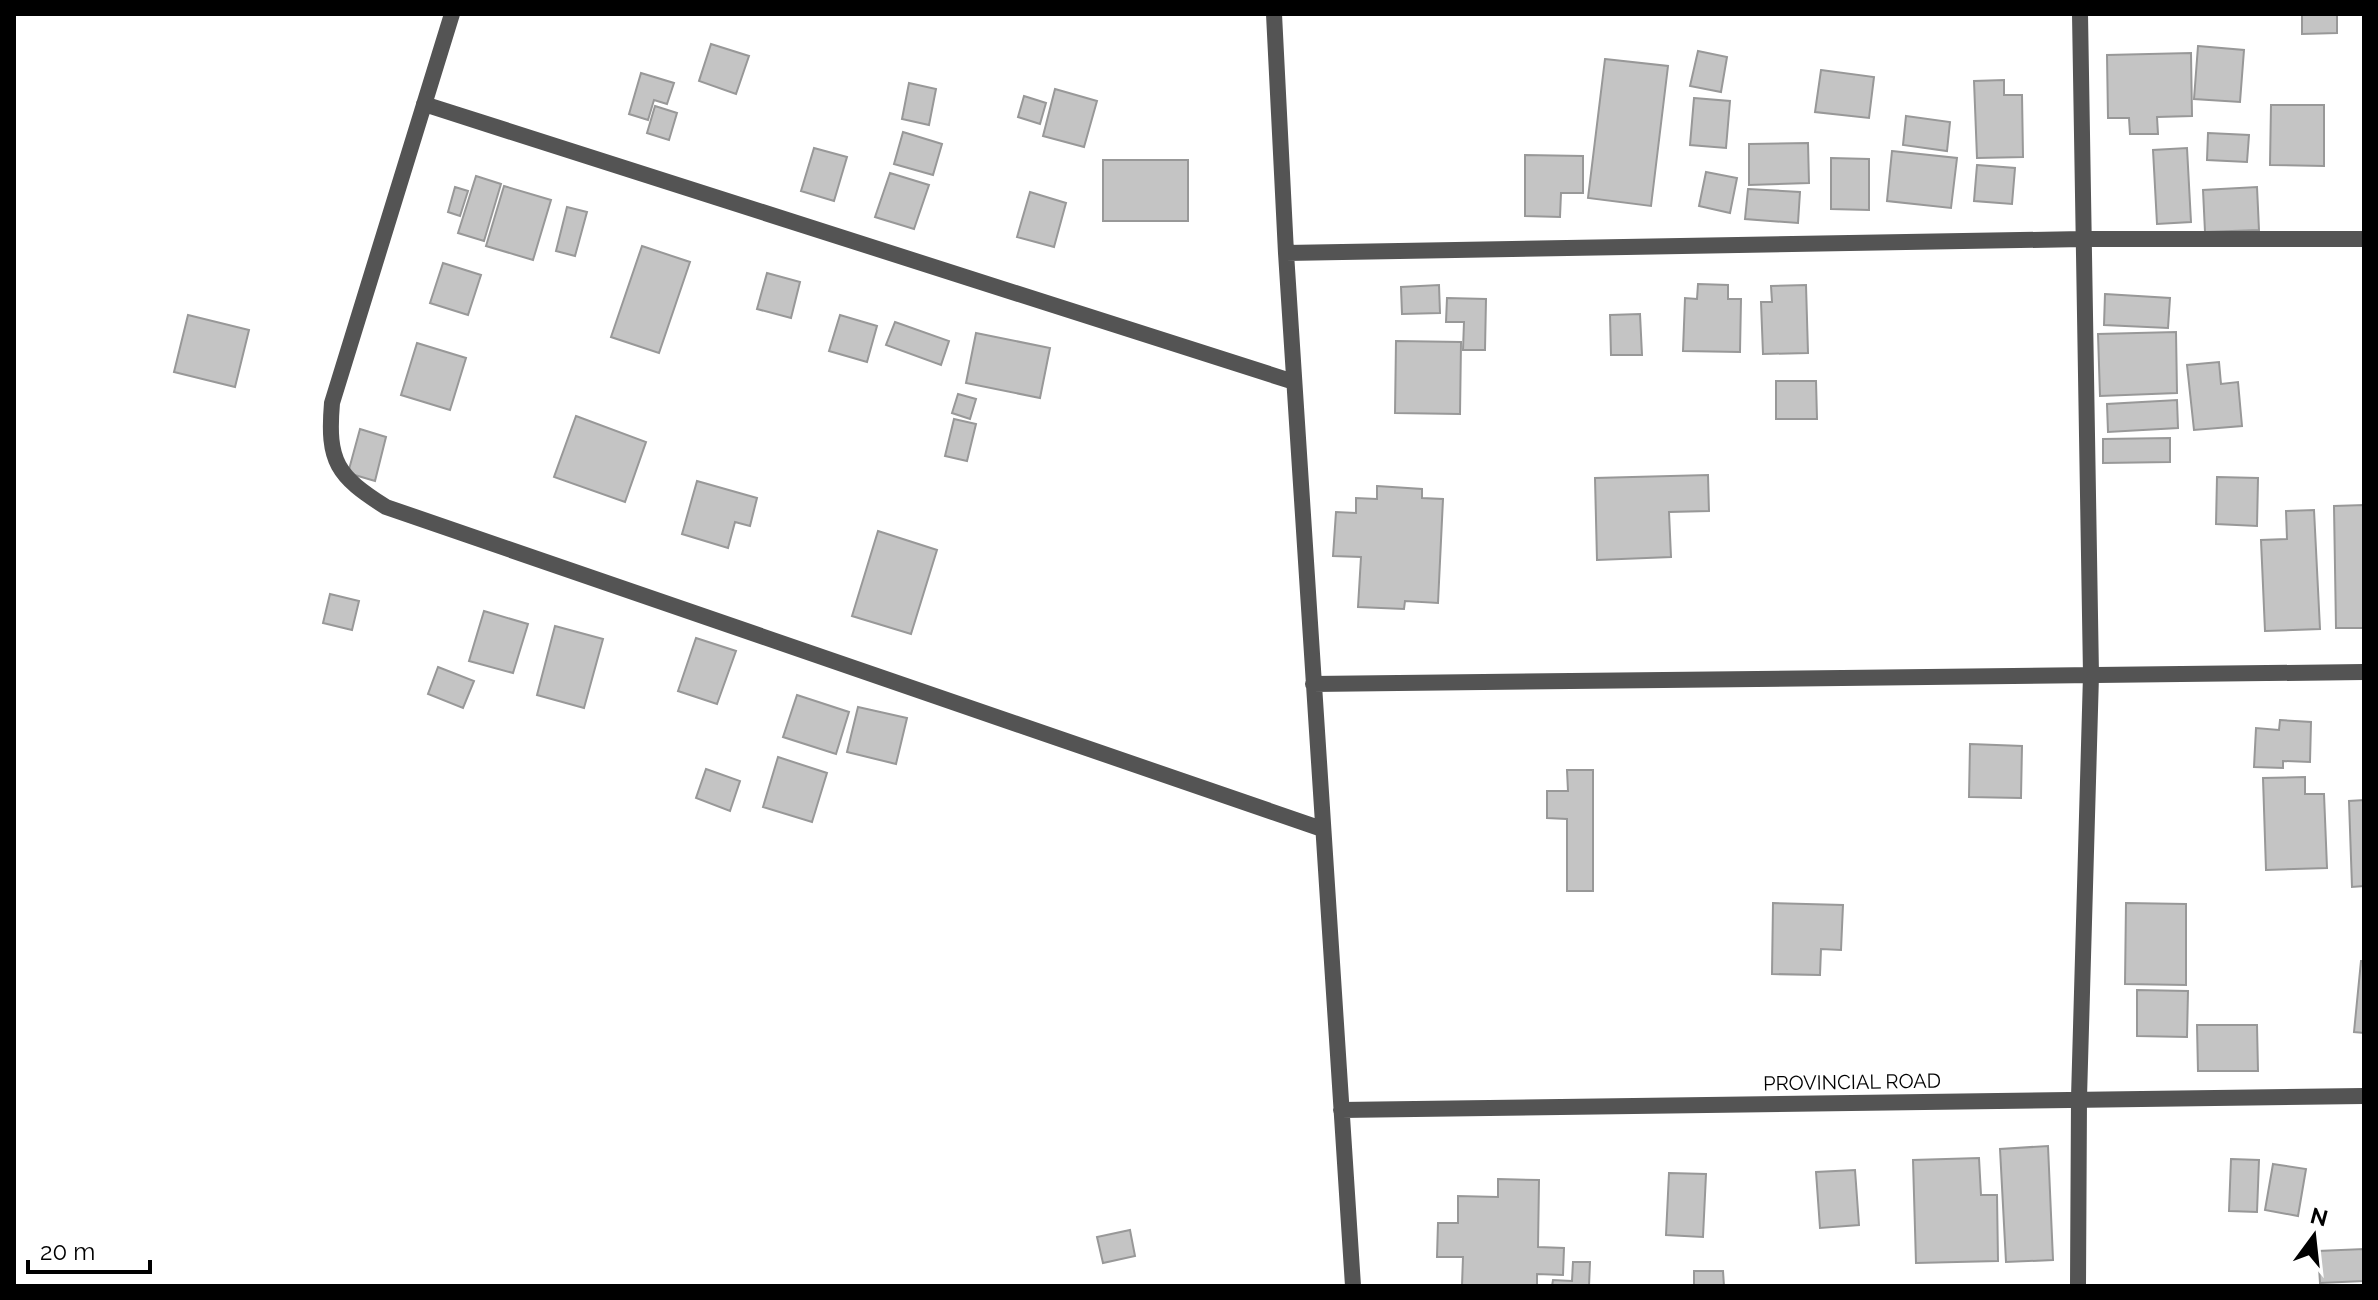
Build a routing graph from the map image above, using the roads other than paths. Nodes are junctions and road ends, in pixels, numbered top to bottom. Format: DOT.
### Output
graph roads {
  1 [pos="452,14"];
  2 [pos="1274,14"];
  3 [pos="2080,14"];
  4 [pos="424,104"];
  5 [pos="2083,239"];
  6 [pos="2364,239"];
  7 [pos="1286,253"];
  8 [pos="1294,382"];
  9 [pos="2364,672"];
  10 [pos="2091,675"];
  11 [pos="1313,684"];
  12 [pos="1322,829"];
  13 [pos="2364,1096"];
  14 [pos="2079,1098"];
  15 [pos="1341,1110"];
  16 [pos="1353,1286"];
  17 [pos="2078,1286"];
  1 -- 4 [label="street"];
  2 -- 7 [label="street"];
  3 -- 5 [label="street"];
  4 -- 8 [label="street"];
  4 -- 12 [label="street"];
  5 -- 6 [label="street"];
  5 -- 7 [label="street"];
  5 -- 10 [label="street"];
  7 -- 8 [label="street"];
  8 -- 11 [label="street"];
  9 -- 10 [label="street"];
  10 -- 11 [label="street"];
  10 -- 14 [label="street"];
  11 -- 12 [label="street"];
  12 -- 15 [label="street"];
  13 -- 14 [label="street, PROVINCIAL ROAD"];
  14 -- 15 [label="street, PROVINCIAL ROAD"];
  14 -- 17 [label="street"];
  15 -- 16 [label="street"];
}
